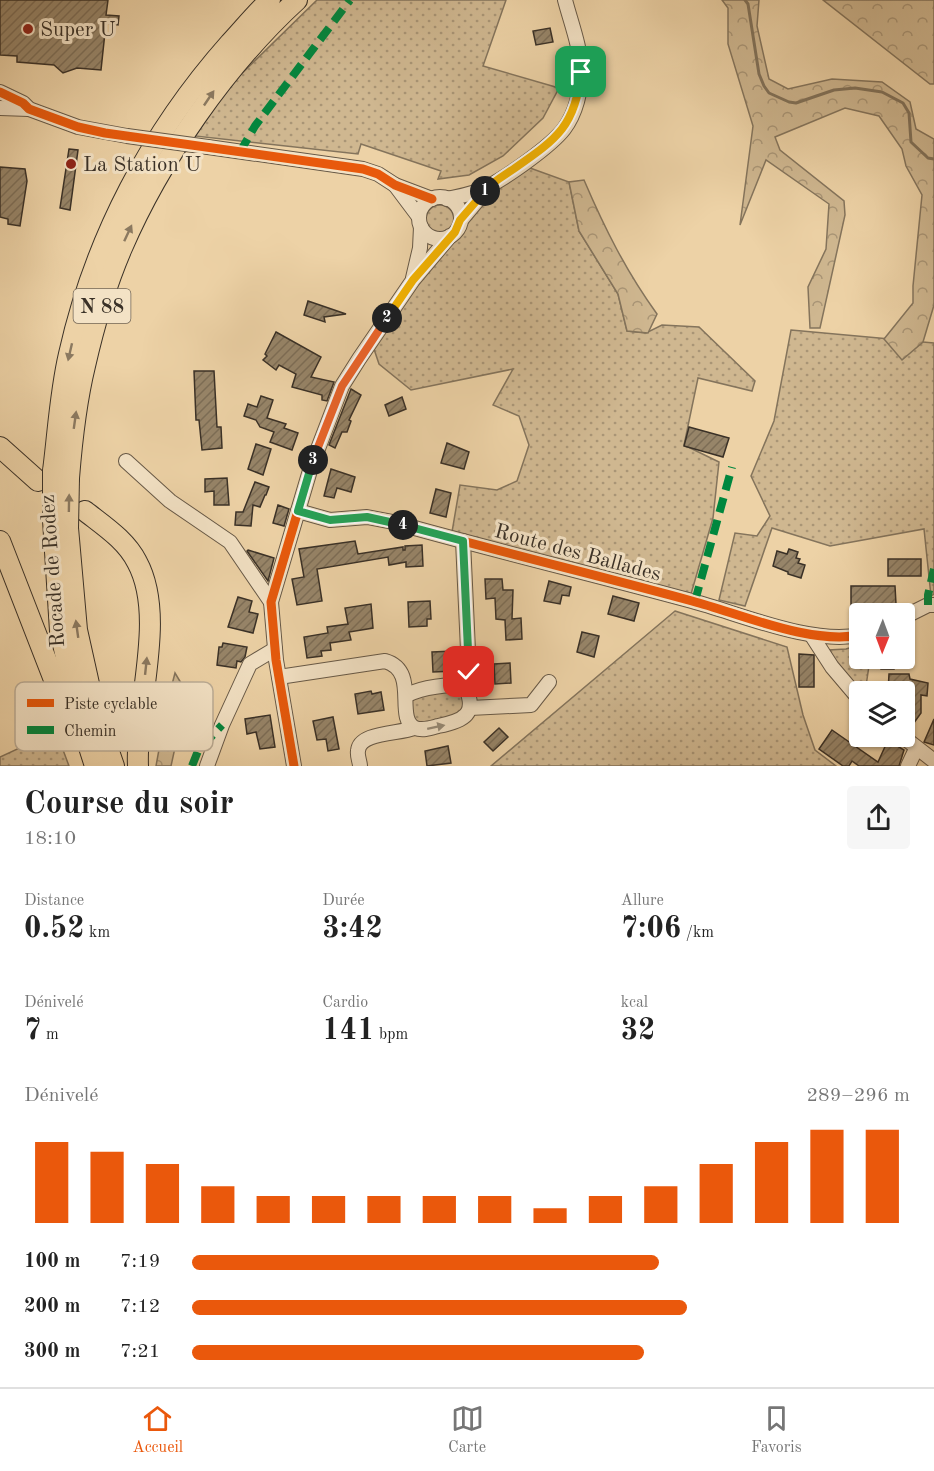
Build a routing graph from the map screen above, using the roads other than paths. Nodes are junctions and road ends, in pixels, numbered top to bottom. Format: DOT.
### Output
graph roads {
  1 [pos="270,0"];
  2 [pos="297,0"];
  3 [pos="565,0"];
  4 [pos="0,92"];
  5 [pos="0,108"];
  6 [pos="29,109"];
  7 [pos="395,185"];
  8 [pos="488,187"];
  9 [pos="432,199"];
  10 [pos="447,199"];
  11 [pos="460,220"];
  12 [pos="420,222"];
  13 [pos="450,236"];
  14 [pos="413,280"];
  15 [pos="0,447"];
  16 [pos="126,461"];
  17 [pos="53,477"];
  18 [pos="85,511"];
  19 [pos="298,511"];
  20 [pos="61,524"];
  21 [pos="0,541"];
  22 [pos="463,541"];
  23 [pos="271,602"];
  24 [pos="934,604"];
  25 [pos="915,612"];
  26 [pos="812,636"];
  27 [pos="849,637"];
  28 [pos="275,649"];
  29 [pos="279,677"];
  30 [pos="55,682"];
  31 [pos="72,682"];
  32 [pos="89,682"];
  33 [pos="144,682"];
  34 [pos="549,682"];
  35 [pos="465,686"];
  36 [pos="849,687"];
  37 [pos="407,695"];
  38 [pos="470,708"];
  39 [pos="414,728"];
  40 [pos="916,748"];
  41 [pos="213,750"];
  42 [pos="81,751"];
  43 [pos="90,751"];
  44 [pos="109,751"];
  45 [pos="137,751"];
  46 [pos="212,751"];
  47 [pos="934,761"];
  48 [pos="87,766"];
  49 [pos="95,766"];
  50 [pos="114,766"];
  51 [pos="138,766"];
  52 [pos="207,766"];
  53 [pos="294,766"];
  54 [pos="360,766"];
  55 [pos="908,766"];
  1 -- 17 [label="highway, Rocade de Rodez / N 88, one-way"];
  17 -- 2 [label="highway, Rocade de Rodez / N 88, one-way"];
  3 -- 8 [label="street"];
  4 -- 6 [label="street"];
  5 -- 6 [label="street"];
  6 -- 7 [label="street, bridge"];
  7 -- 9 [label="street"];
  7 -- 12 [label="street"];
  8 -- 10 [label="street"];
  8 -- 11 [label="street"];
  9 -- 10 [label="street"];
  9 -- 12 [label="street"];
  10 -- 11 [label="street"];
  11 -- 13 [label="street"];
  12 -- 13 [label="street"];
  12 -- 14 [label="street"];
  13 -- 14 [label="street"];
  14 -- 19 [label="street"];
  15 -- 17 [label="highway"];
  16 -- 23 [label="street"];
  17 -- 20 [label="highway, Rocade de Rodez / N 88, bridge"];
  33 -- 18 [label="highway, one-way"];
  19 -- 22 [label="street, Route des Ballades"];
  19 -- 23 [label="street"];
  20 -- 31 [label="highway, Rocade de Rodez / N 88"];
  32 -- 20 [label="highway, Rocade de Rodez / N 88, one-way"];
  21 -- 30 [label="highway"];
  22 -- 26 [label="street, Route des Ballades"];
  22 -- 35 [label="street"];
  23 -- 28 [label="street"];
  24 -- 25 [label="street"];
  26 -- 27 [label="street, Route des Ballades"];
  26 -- 36 [label="street"];
  28 -- 29 [label="street"];
  28 -- 41 [label="street"];
  29 -- 37 [label="street"];
  29 -- 53 [label="street"];
  34 -- 38 [label="street"];
  35 -- 37 [label="street"];
  35 -- 38 [label="street"];
  37 -- 39 [label="street"];
  39 -- 38 [label="street, one-way"];
  39 -- 54 [label="street"];
  40 -- 47 [label="street"];
  40 -- 55 [label="street"];
  42 -- 48 [label="highway"];
  43 -- 49 [label="highway, Rocade de Rodez / N 88"];
  50 -- 44 [label="highway, Rocade de Rodez / N 88, one-way"];
  51 -- 45 [label="highway, one-way"];
  46 -- 52 [label="street"];
}
